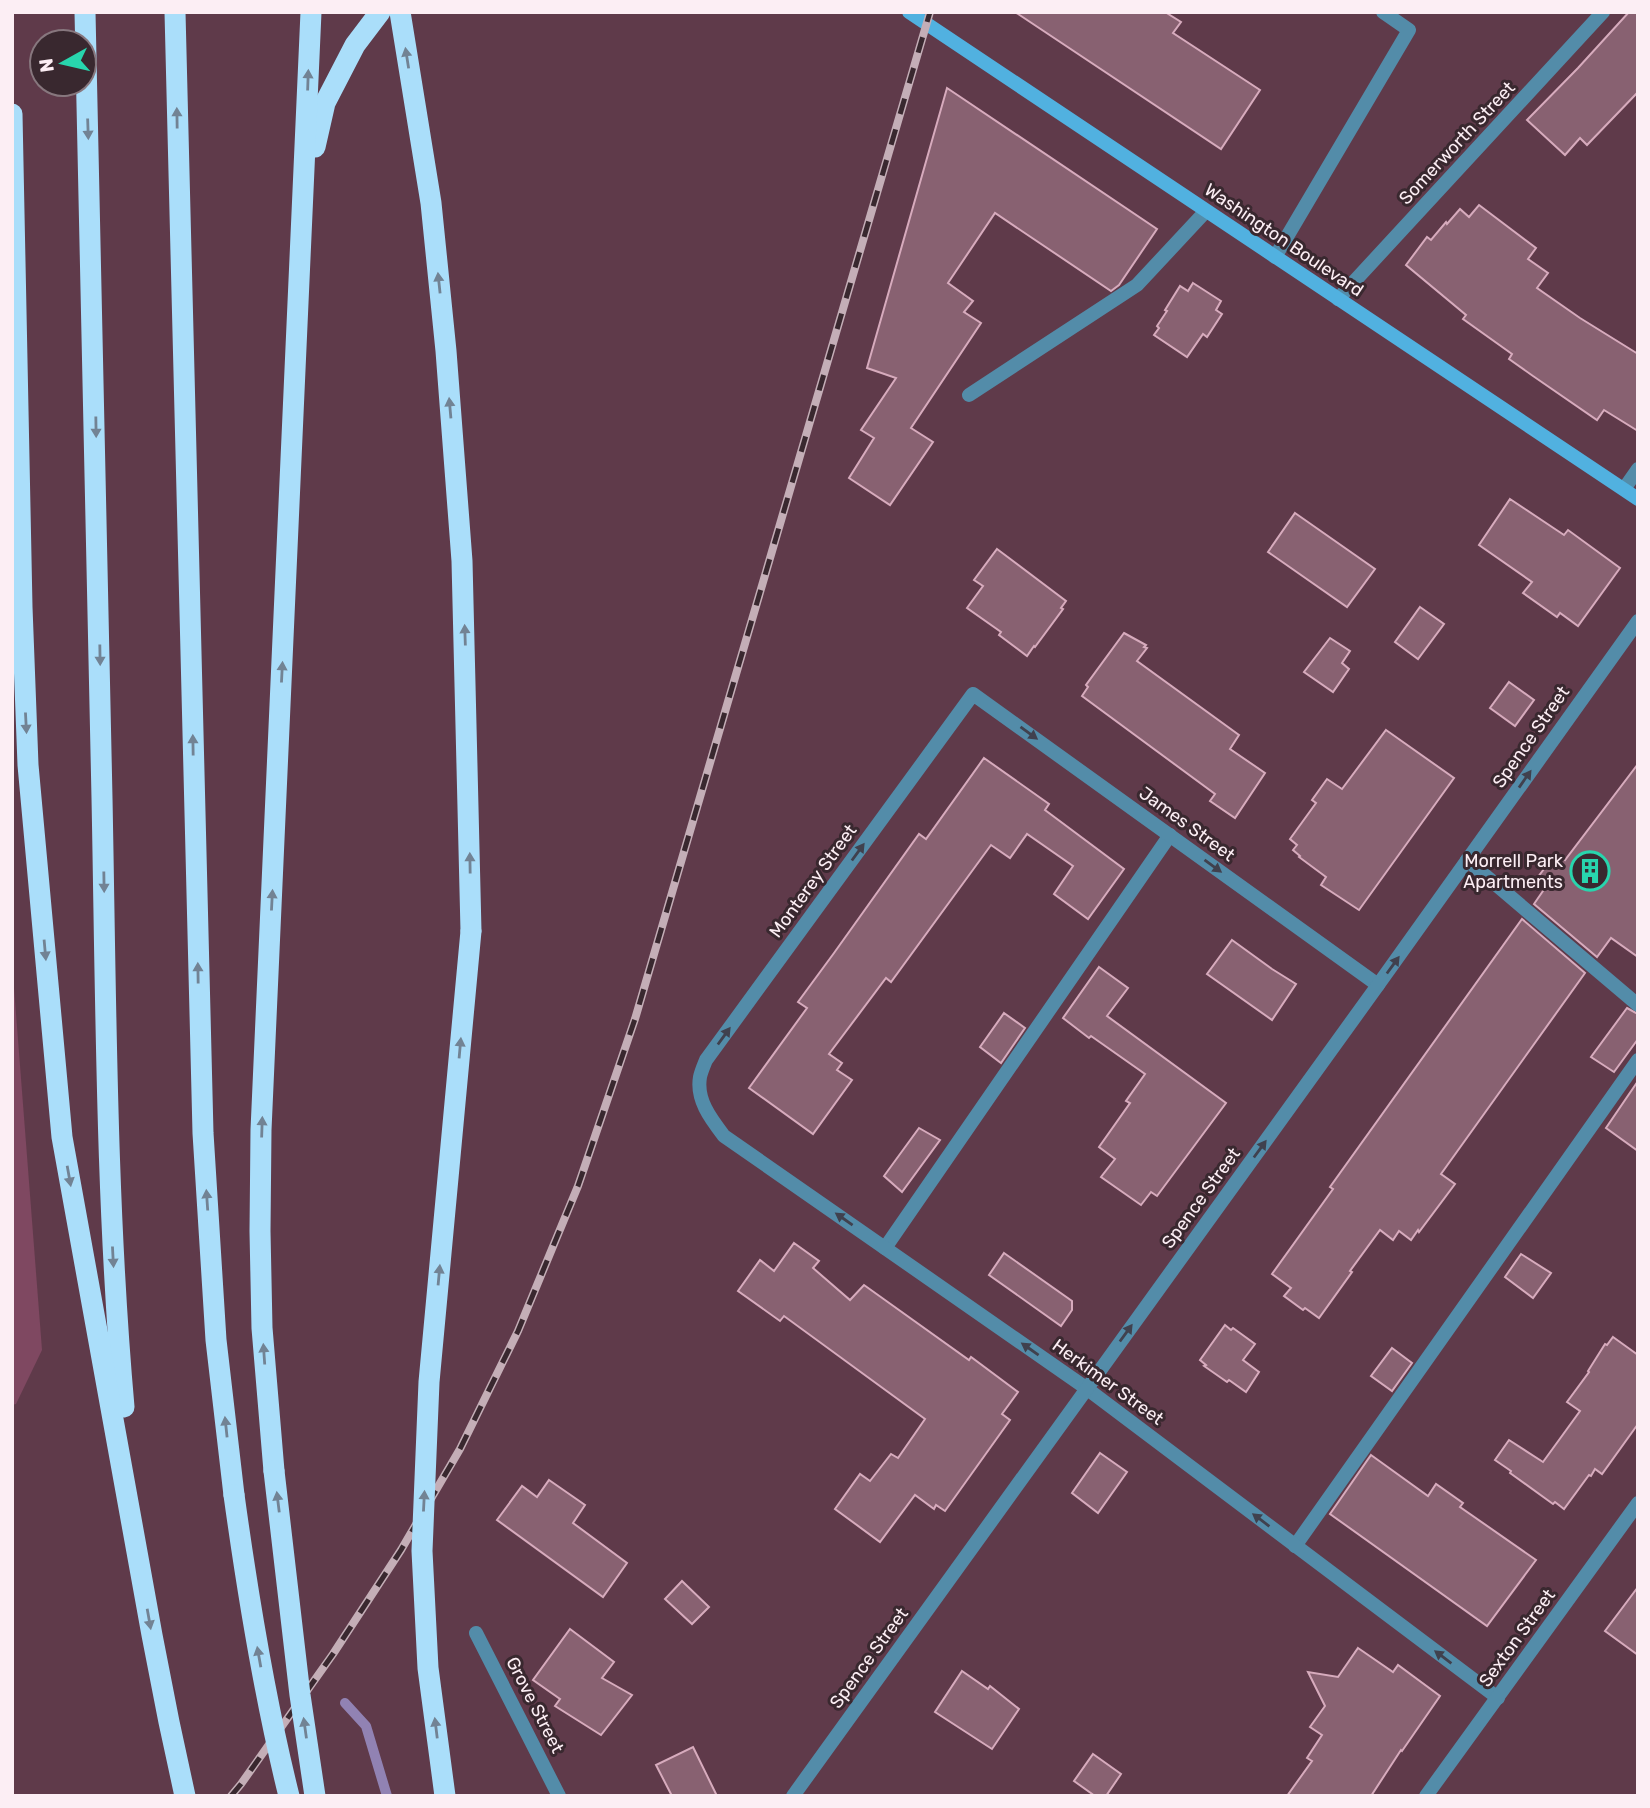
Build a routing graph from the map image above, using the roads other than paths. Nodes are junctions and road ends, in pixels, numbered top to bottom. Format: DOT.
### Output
graph roads {
  1 [pos="85,12"];
  2 [pos="175,12"];
  3 [pos="311,12"];
  4 [pos="380,12"];
  5 [pos="400,12"];
  6 [pos="909,12"];
  7 [pos="1383,12"];
  8 [pos="1603,12"];
  9 [pos="12,114"];
  10 [pos="303,197"];
  11 [pos="1206,211"];
  12 [pos="1275,257"];
  13 [pos="1338,299"];
  14 [pos="969,395"];
  15 [pos="1638,469"];
  16 [pos="1624,489"];
  17 [pos="1638,499"];
  18 [pos="1638,621"];
  19 [pos="973,694"];
  20 [pos="1170,835"];
  21 [pos="1468,860"];
  22 [pos="1378,985"];
  23 [pos="1638,1005"];
  24 [pos="1638,1060"];
  25 [pos="701,1097"];
  26 [pos="885,1248"];
  27 [pos="1086,1388"];
  28 [pos="1638,1503"];
  29 [pos="1295,1546"];
  30 [pos="138,1552"];
  31 [pos="476,1633"];
  32 [pos="1498,1698"];
  33 [pos="185,1796"];
  34 [pos="289,1796"];
  35 [pos="315,1796"];
  36 [pos="445,1796"];
  37 [pos="559,1796"];
  38 [pos="793,1796"];
  39 [pos="1426,1796"];
  1 -- 30 [label="highway, one-way"];
  34 -- 2 [label="highway, one-way, bridge"];
  10 -- 3 [label="highway, one-way"];
  4 -- 10 [label="highway"];
  36 -- 5 [label="highway, one-way, bridge"];
  6 -- 11 [label="main road, Washington Boulevard"];
  7 -- 12 [label="street"];
  8 -- 13 [label="street, Somerworth Street"];
  9 -- 30 [label="highway, one-way"];
  35 -- 10 [label="highway, one-way, bridge"];
  11 -- 12 [label="main road, Washington Boulevard"];
  11 -- 14 [label="street"];
  12 -- 13 [label="main road, Washington Boulevard"];
  13 -- 16 [label="main road, Washington Boulevard"];
  15 -- 16 [label="street"];
  16 -- 17 [label="main road, Washington Boulevard"];
  21 -- 18 [label="street, Spence Street, one-way"];
  19 -- 20 [label="street, James Street, one-way"];
  25 -- 19 [label="street, Monterey Street, one-way"];
  20 -- 22 [label="street, James Street, one-way"];
  20 -- 26 [label="street"];
  22 -- 21 [label="street, Spence Street, one-way"];
  21 -- 23 [label="street"];
  27 -- 22 [label="street, Spence Street, one-way"];
  24 -- 29 [label="street"];
  26 -- 25 [label="street, Herkimer Street, one-way"];
  27 -- 26 [label="street, Herkimer Street, one-way"];
  29 -- 27 [label="street, Herkimer Street, one-way"];
  27 -- 38 [label="street, Spence Street"];
  28 -- 32 [label="street, Sexton Street"];
  32 -- 29 [label="street, Herkimer Street, one-way"];
  30 -- 33 [label="highway, one-way"];
  31 -- 37 [label="street, Grove Street"];
  32 -- 39 [label="street, Sexton Street"];
}
